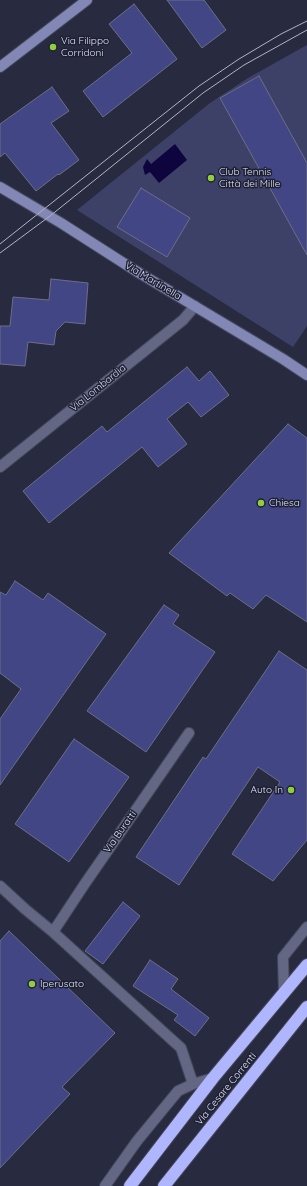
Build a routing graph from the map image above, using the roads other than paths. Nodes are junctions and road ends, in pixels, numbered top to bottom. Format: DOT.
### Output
graph roads {
  1 [pos="87,0"];
  2 [pos="0,67"];
  3 [pos="0,187"];
  4 [pos="195,306"];
  5 [pos="307,375"];
  6 [pos="0,467"];
  7 [pos="189,733"];
  8 [pos="0,886"];
  9 [pos="307,927"];
  10 [pos="53,932"];
  11 [pos="307,965"];
  12 [pos="284,993"];
  13 [pos="307,1007"];
  14 [pos="214,1078"];
  15 [pos="193,1084"];
  16 [pos="105,1186"];
  17 [pos="130,1186"];
  18 [pos="164,1186"];
  1 -- 2 [label="street"];
  3 -- 4 [label="street, Via Martinella"];
  4 -- 5 [label="street, Via Martinella"];
  4 -- 6 [label="street, Via Lombardia"];
  7 -- 10 [label="street, Via Buratti"];
  8 -- 10 [label="street"];
  9 -- 12 [label="street"];
  10 -- 15 [label="street"];
  11 -- 12 [label="highway, Via Cesare Correnti"];
  12 -- 14 [label="highway, Via Cesare Correnti"];
  13 -- 18 [label="highway, Via Cesare Correnti"];
  14 -- 15 [label="street, Via Cesare Correnti"];
  14 -- 17 [label="highway, Via Cesare Correnti"];
  15 -- 16 [label="street, Via Cesare Correnti"];
}
